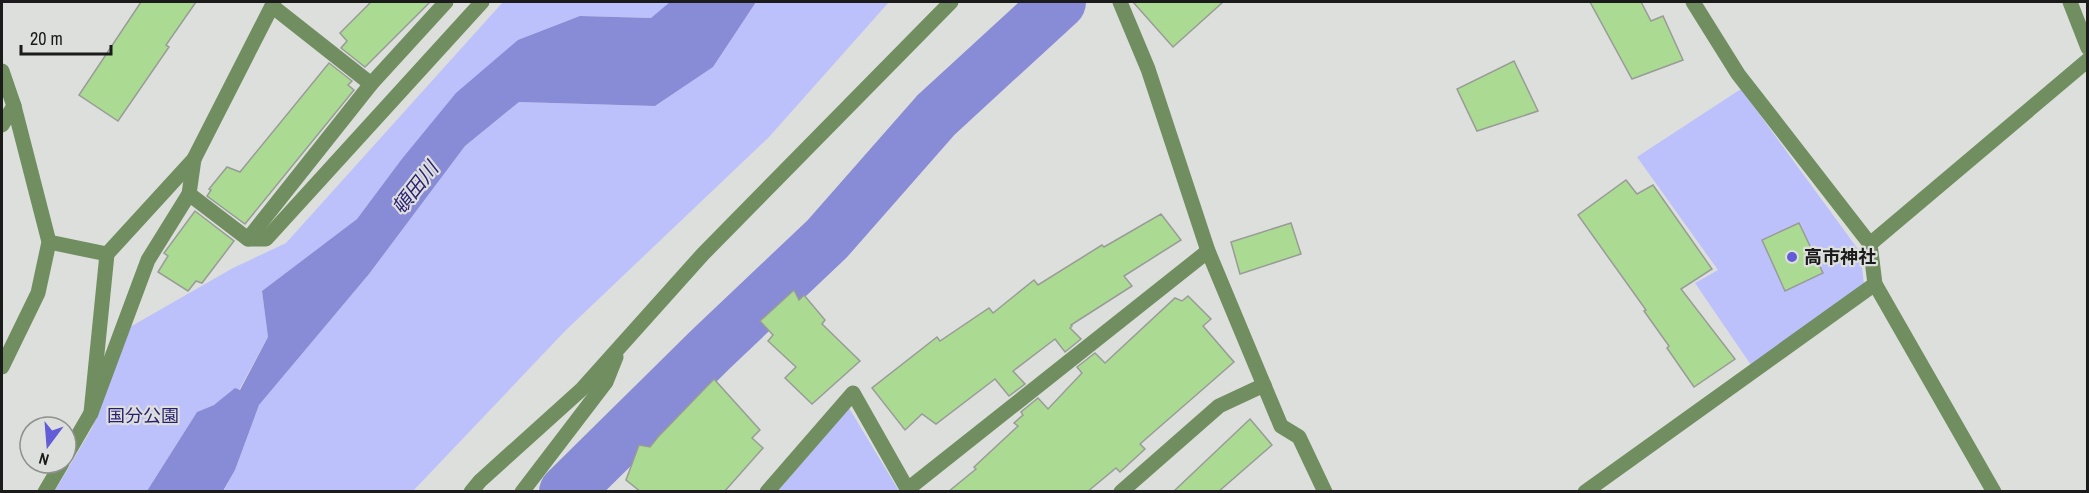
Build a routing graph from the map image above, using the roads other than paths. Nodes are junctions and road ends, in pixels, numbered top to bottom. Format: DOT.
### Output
graph roads {
  1 [pos="446,2"];
  2 [pos="482,2"];
  3 [pos="951,2"];
  4 [pos="1120,2"];
  5 [pos="1693,2"];
  6 [pos="2070,2"];
  7 [pos="273,4"];
  8 [pos="2088,48"];
  9 [pos="2088,60"];
  10 [pos="2,71"];
  11 [pos="371,84"];
  12 [pos="14,106"];
  13 [pos="2,125"];
  14 [pos="194,159"];
  15 [pos="189,194"];
  16 [pos="248,239"];
  17 [pos="49,242"];
  18 [pos="1870,244"];
  19 [pos="1208,251"];
  20 [pos="107,254"];
  21 [pos="1875,284"];
  22 [pos="619,348"];
  23 [pos="2,367"];
  24 [pos="1264,385"];
  25 [pos="91,413"];
  26 [pos="78,435"];
  27 [pos="55,475"];
  28 [pos="909,490"];
  29 [pos="45,492"];
  30 [pos="471,492"];
  31 [pos="522,492"];
  32 [pos="767,492"];
  33 [pos="1121,492"];
  34 [pos="1325,492"];
  35 [pos="1585,492"];
  36 [pos="1994,492"];
  1 -- 11 [label="street"];
  2 -- 16 [label="street"];
  3 -- 22 [label="street"];
  4 -- 19 [label="street"];
  5 -- 18 [label="street"];
  6 -- 8 [label="street"];
  7 -- 11 [label="street"];
  7 -- 14 [label="street"];
  9 -- 18 [label="street"];
  10 -- 12 [label="street"];
  11 -- 16 [label="street"];
  12 -- 13 [label="street"];
  12 -- 17 [label="street"];
  14 -- 15 [label="street"];
  14 -- 20 [label="street"];
  15 -- 16 [label="street"];
  15 -- 25 [label="street"];
  17 -- 20 [label="street"];
  17 -- 23 [label="street"];
  18 -- 21 [label="street"];
  19 -- 24 [label="street"];
  19 -- 28 [label="street"];
  20 -- 25 [label="street"];
  21 -- 35 [label="street"];
  21 -- 36 [label="street"];
  22 -- 30 [label="street"];
  22 -- 31 [label="street"];
  24 -- 33 [label="street"];
  24 -- 34 [label="street"];
  25 -- 26 [label="street"];
  27 -- 29 [label="street"];
  28 -- 32 [label="street"];
}
